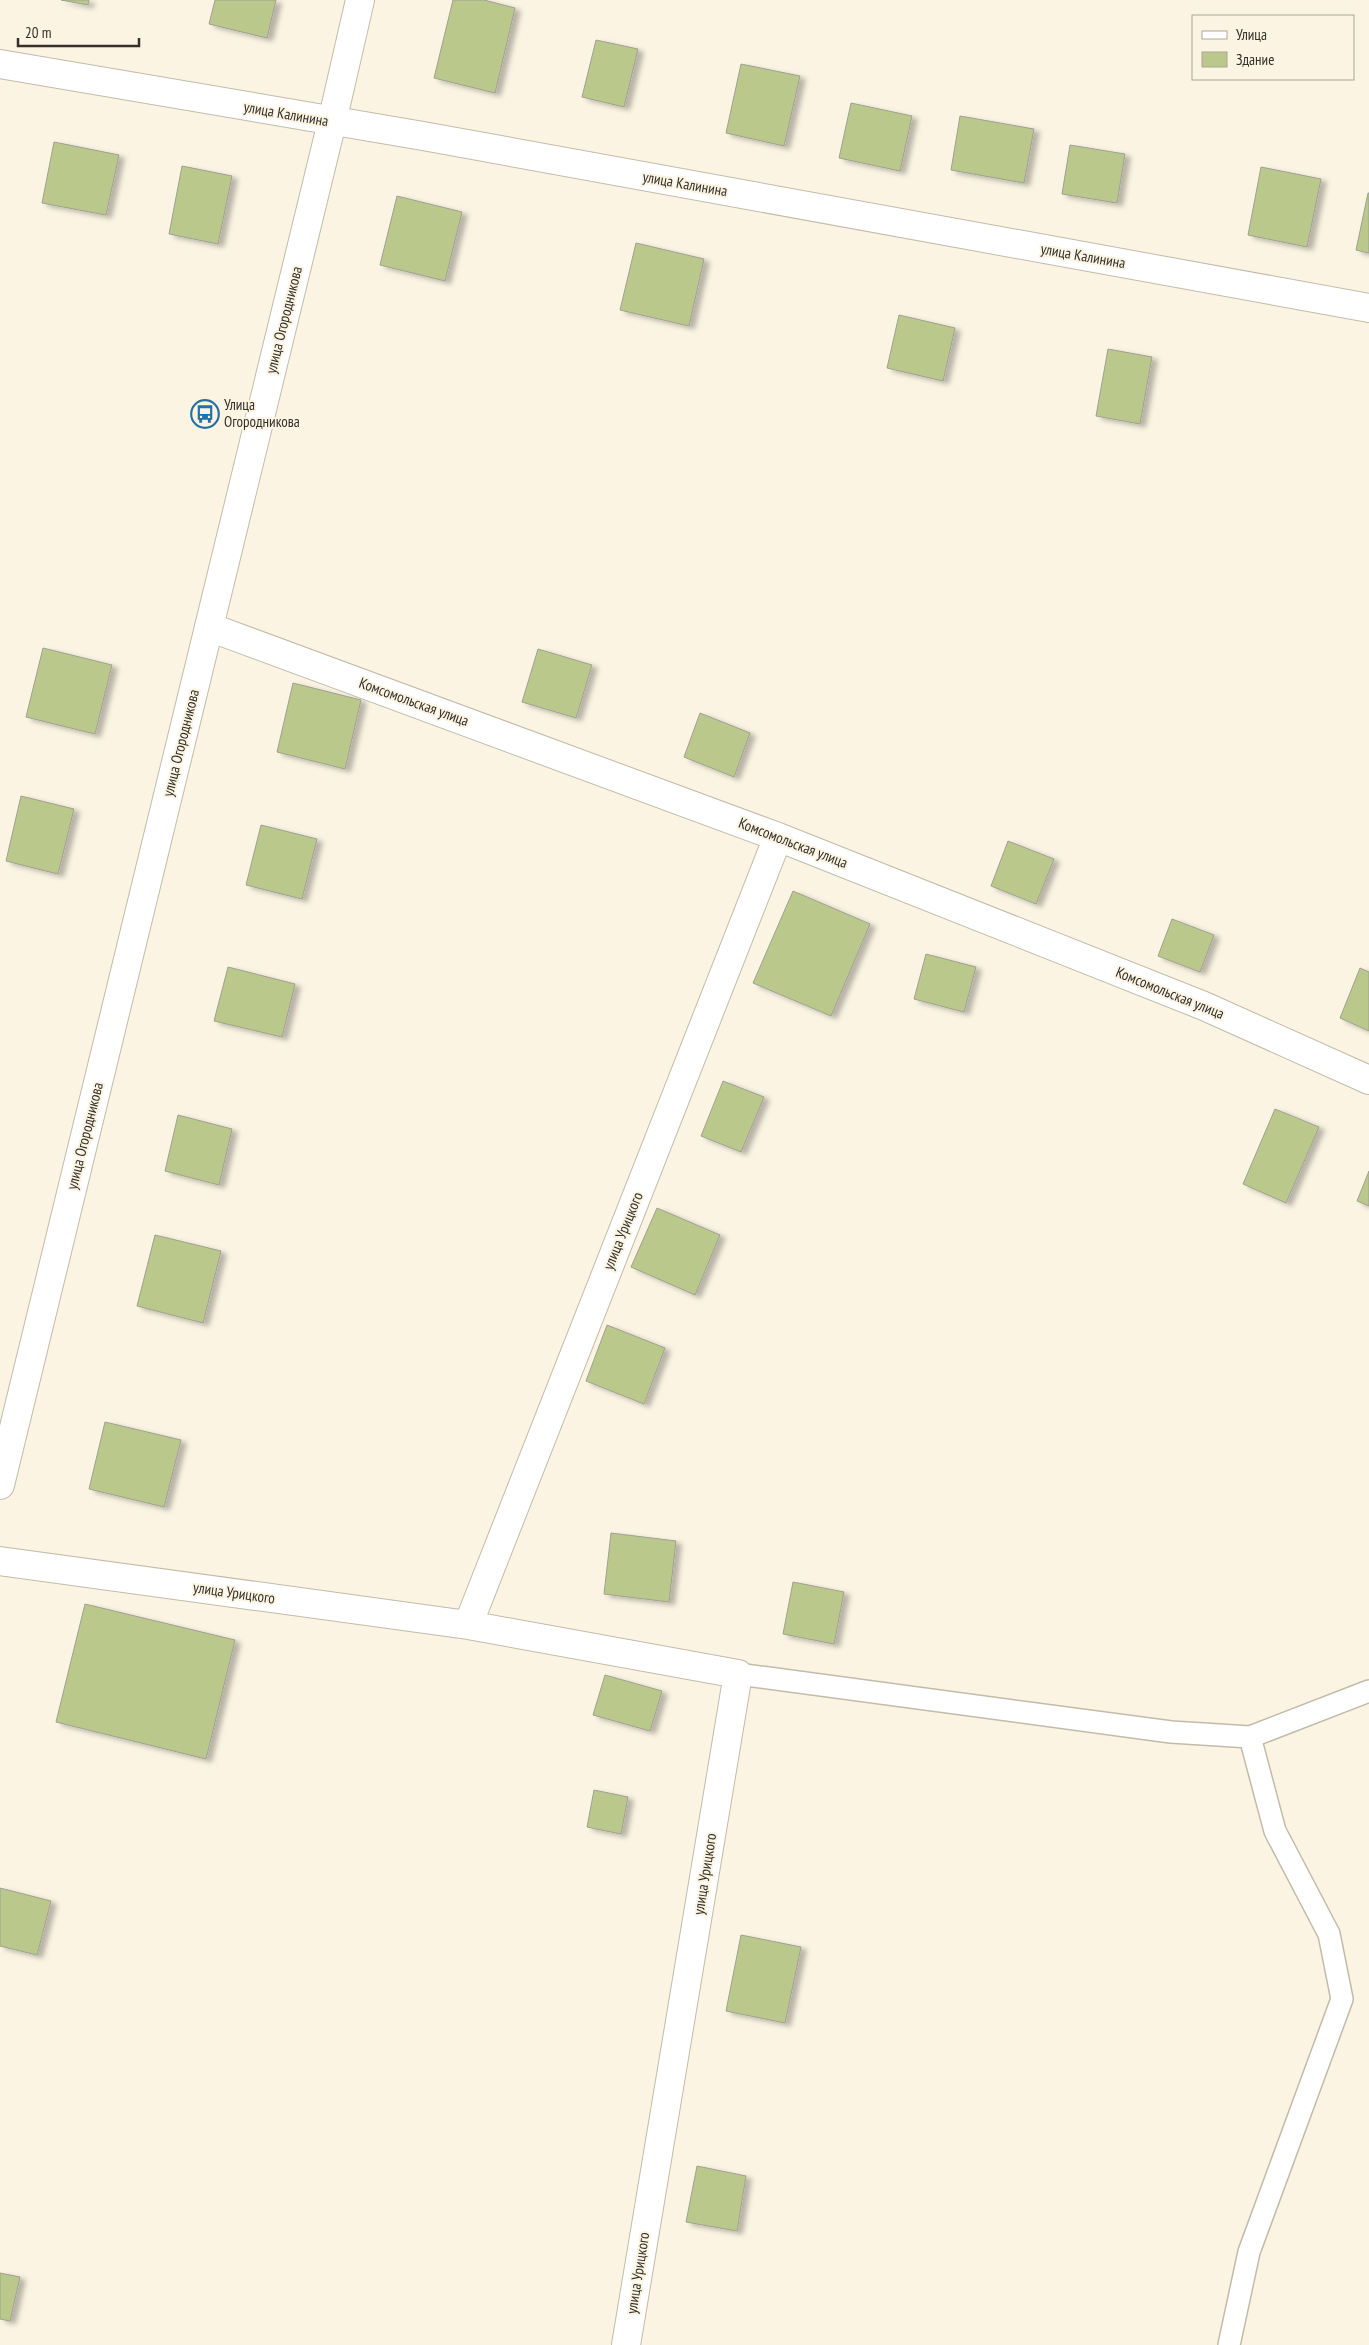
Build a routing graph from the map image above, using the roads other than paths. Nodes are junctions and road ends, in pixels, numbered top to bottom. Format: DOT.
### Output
graph roads {
  1 [pos="360,0"];
  2 [pos="0,64"];
  3 [pos="332,122"];
  4 [pos="1369,308"];
  5 [pos="209,627"];
  6 [pos="778,837"];
  7 [pos="1369,1080"];
  8 [pos="0,1485"];
  9 [pos="0,1561"];
  10 [pos="468,1625"];
  11 [pos="738,1674"];
  12 [pos="1369,1691"];
  13 [pos="1250,1737"];
  14 [pos="626,2345"];
  15 [pos="1229,2345"];
  1 -- 3 [label="street, улица Огородникова"];
  2 -- 3 [label="street, улица Калинина"];
  3 -- 4 [label="street, улица Калинина"];
  3 -- 5 [label="street, улица Огородникова"];
  5 -- 6 [label="street, Комсомольская улица"];
  5 -- 8 [label="street, улица Огородникова"];
  6 -- 7 [label="street, Комсомольская улица"];
  6 -- 10 [label="street, улица Урицкого"];
  9 -- 10 [label="street, улица Урицкого"];
  10 -- 11 [label="street, улица Урицкого"];
  11 -- 13 [label="lane"];
  11 -- 14 [label="street, улица Урицкого"];
  12 -- 13 [label="lane"];
  13 -- 15 [label="lane"];
}
